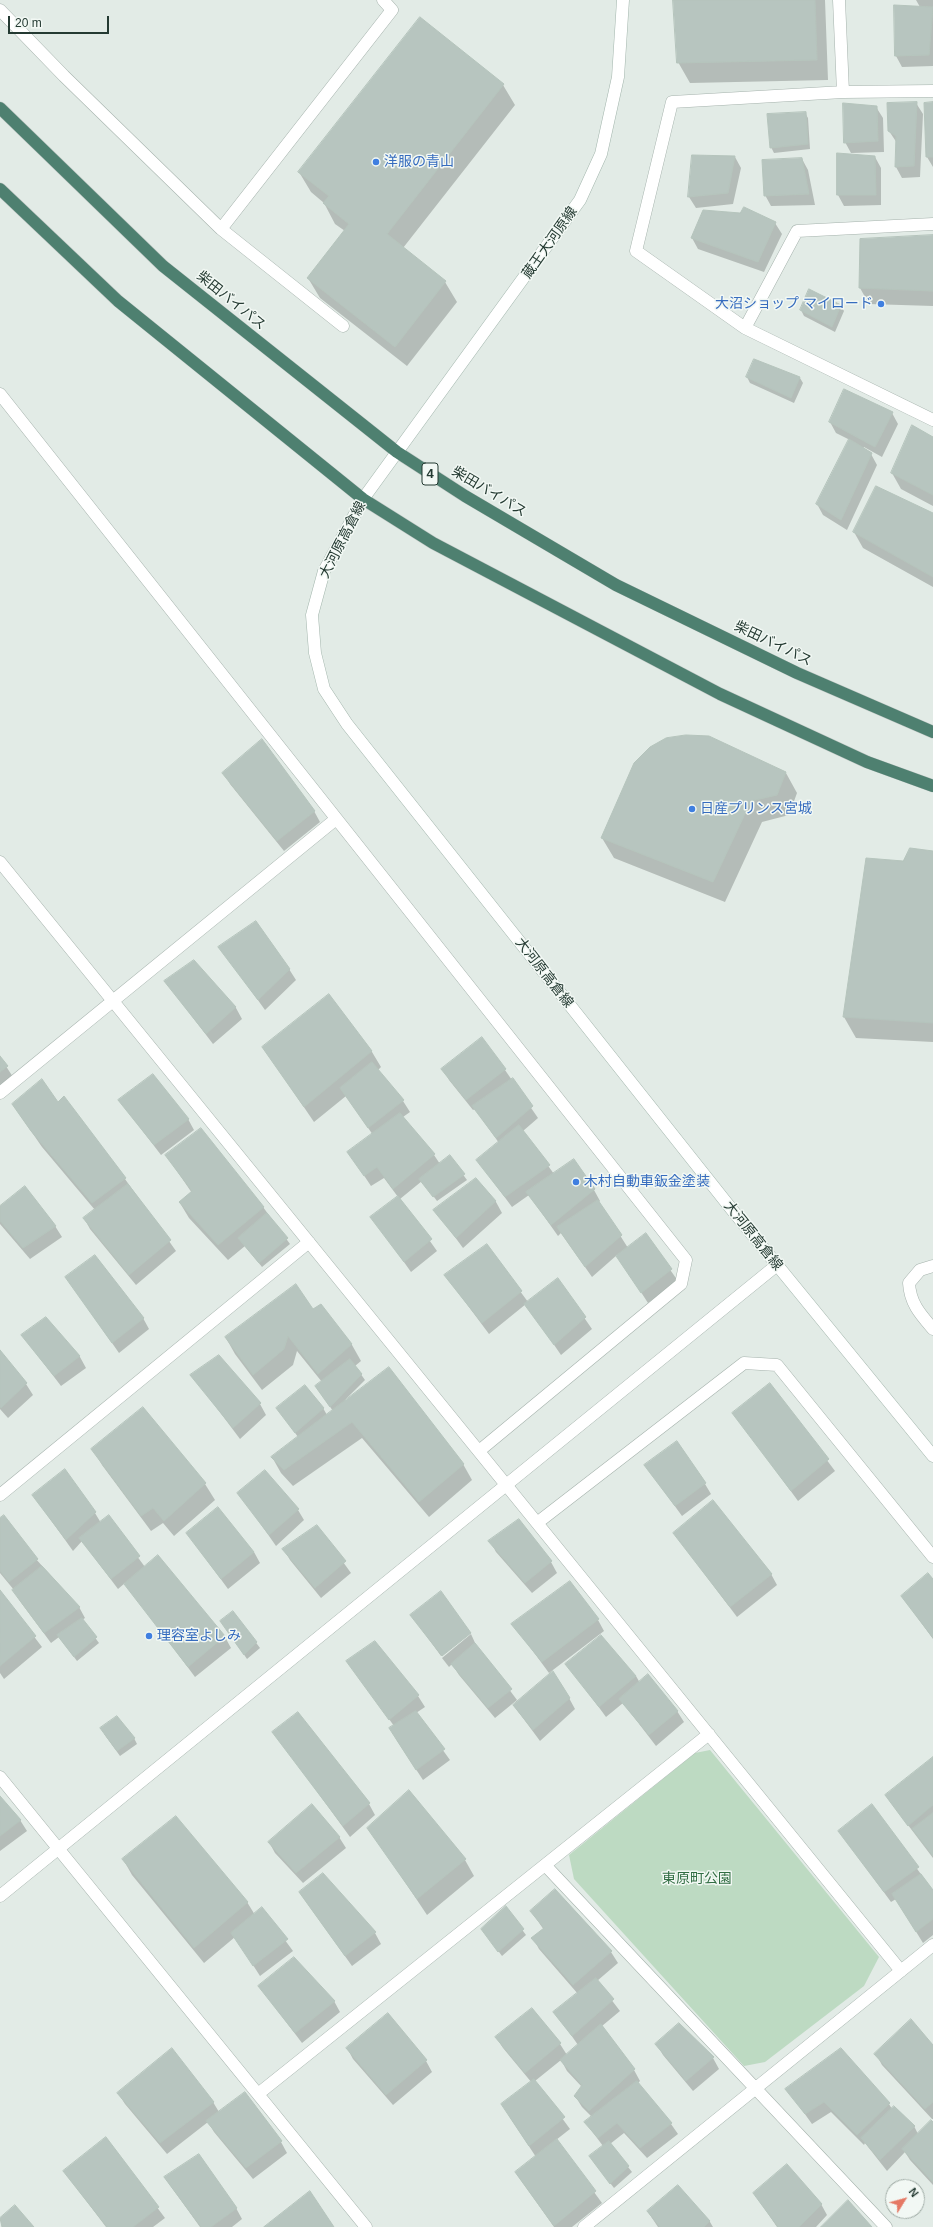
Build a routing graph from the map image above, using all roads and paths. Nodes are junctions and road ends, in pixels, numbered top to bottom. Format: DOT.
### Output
graph roads {
  1 [pos="383,0"];
  2 [pos="623,0"];
  3 [pos="838,0"];
  4 [pos="0,10"];
  5 [pos="933,91"];
  6 [pos="843,92"];
  7 [pos="0,108"];
  8 [pos="0,189"];
  9 [pos="933,224"];
  10 [pos="221,229"];
  11 [pos="343,326"];
  12 [pos="745,328"];
  13 [pos="0,394"];
  14 [pos="933,420"];
  15 [pos="397,452"];
  16 [pos="363,499"];
  17 [pos="933,732"];
  18 [pos="933,786"];
  19 [pos="336,819"];
  20 [pos="0,862"];
  21 [pos="112,1001"];
  22 [pos="0,1092"];
  23 [pos="309,1242"];
  24 [pos="777,1265"];
  25 [pos="933,1266"];
  26 [pos="933,1329"];
  27 [pos="479,1451"];
  28 [pos="933,1456"];
  29 [pos="506,1485"];
  30 [pos="0,1495"];
  31 [pos="536,1522"];
  32 [pos="933,1557"];
  33 [pos="709,1734"];
  34 [pos="0,1777"];
  35 [pos="58,1848"];
  36 [pos="544,1865"];
  37 [pos="0,1896"];
  38 [pos="933,1945"];
  39 [pos="901,1971"];
  40 [pos="755,2088"];
  41 [pos="258,2094"];
  42 [pos="366,2227"];
  43 [pos="584,2227"];
  44 [pos="886,2227"];
  1 -- 10 [label="street"];
  2 -- 15 [label="street, 蔵王大河原線"];
  3 -- 6 [label="street"];
  4 -- 10 [label="street"];
  5 -- 6 [label="street"];
  6 -- 12 [label="street"];
  7 -- 15 [label="highway, 柴田バイパス / 4"];
  8 -- 16 [label="highway"];
  9 -- 12 [label="street"];
  10 -- 11 [label="street"];
  12 -- 14 [label="street"];
  13 -- 19 [label="street"];
  15 -- 16 [label="street, 大河原高倉線"];
  15 -- 17 [label="highway, 柴田バイパス / 4"];
  16 -- 18 [label="highway"];
  16 -- 24 [label="street, 大河原高倉線"];
  19 -- 21 [label="street"];
  19 -- 27 [label="street"];
  20 -- 21 [label="street"];
  21 -- 22 [label="street"];
  21 -- 23 [label="street"];
  23 -- 27 [label="street"];
  23 -- 30 [label="street"];
  24 -- 28 [label="street, 大河原高倉線"];
  24 -- 29 [label="street"];
  25 -- 26 [label="street"];
  27 -- 29 [label="street"];
  29 -- 31 [label="street"];
  29 -- 35 [label="street"];
  31 -- 32 [label="street"];
  31 -- 33 [label="street"];
  33 -- 36 [label="street"];
  33 -- 39 [label="street"];
  34 -- 35 [label="street"];
  35 -- 37 [label="street"];
  35 -- 41 [label="street"];
  36 -- 40 [label="street"];
  36 -- 41 [label="street"];
  38 -- 39 [label="street"];
  39 -- 40 [label="street"];
  40 -- 43 [label="street"];
  40 -- 44 [label="street"];
  41 -- 42 [label="street"];
}
